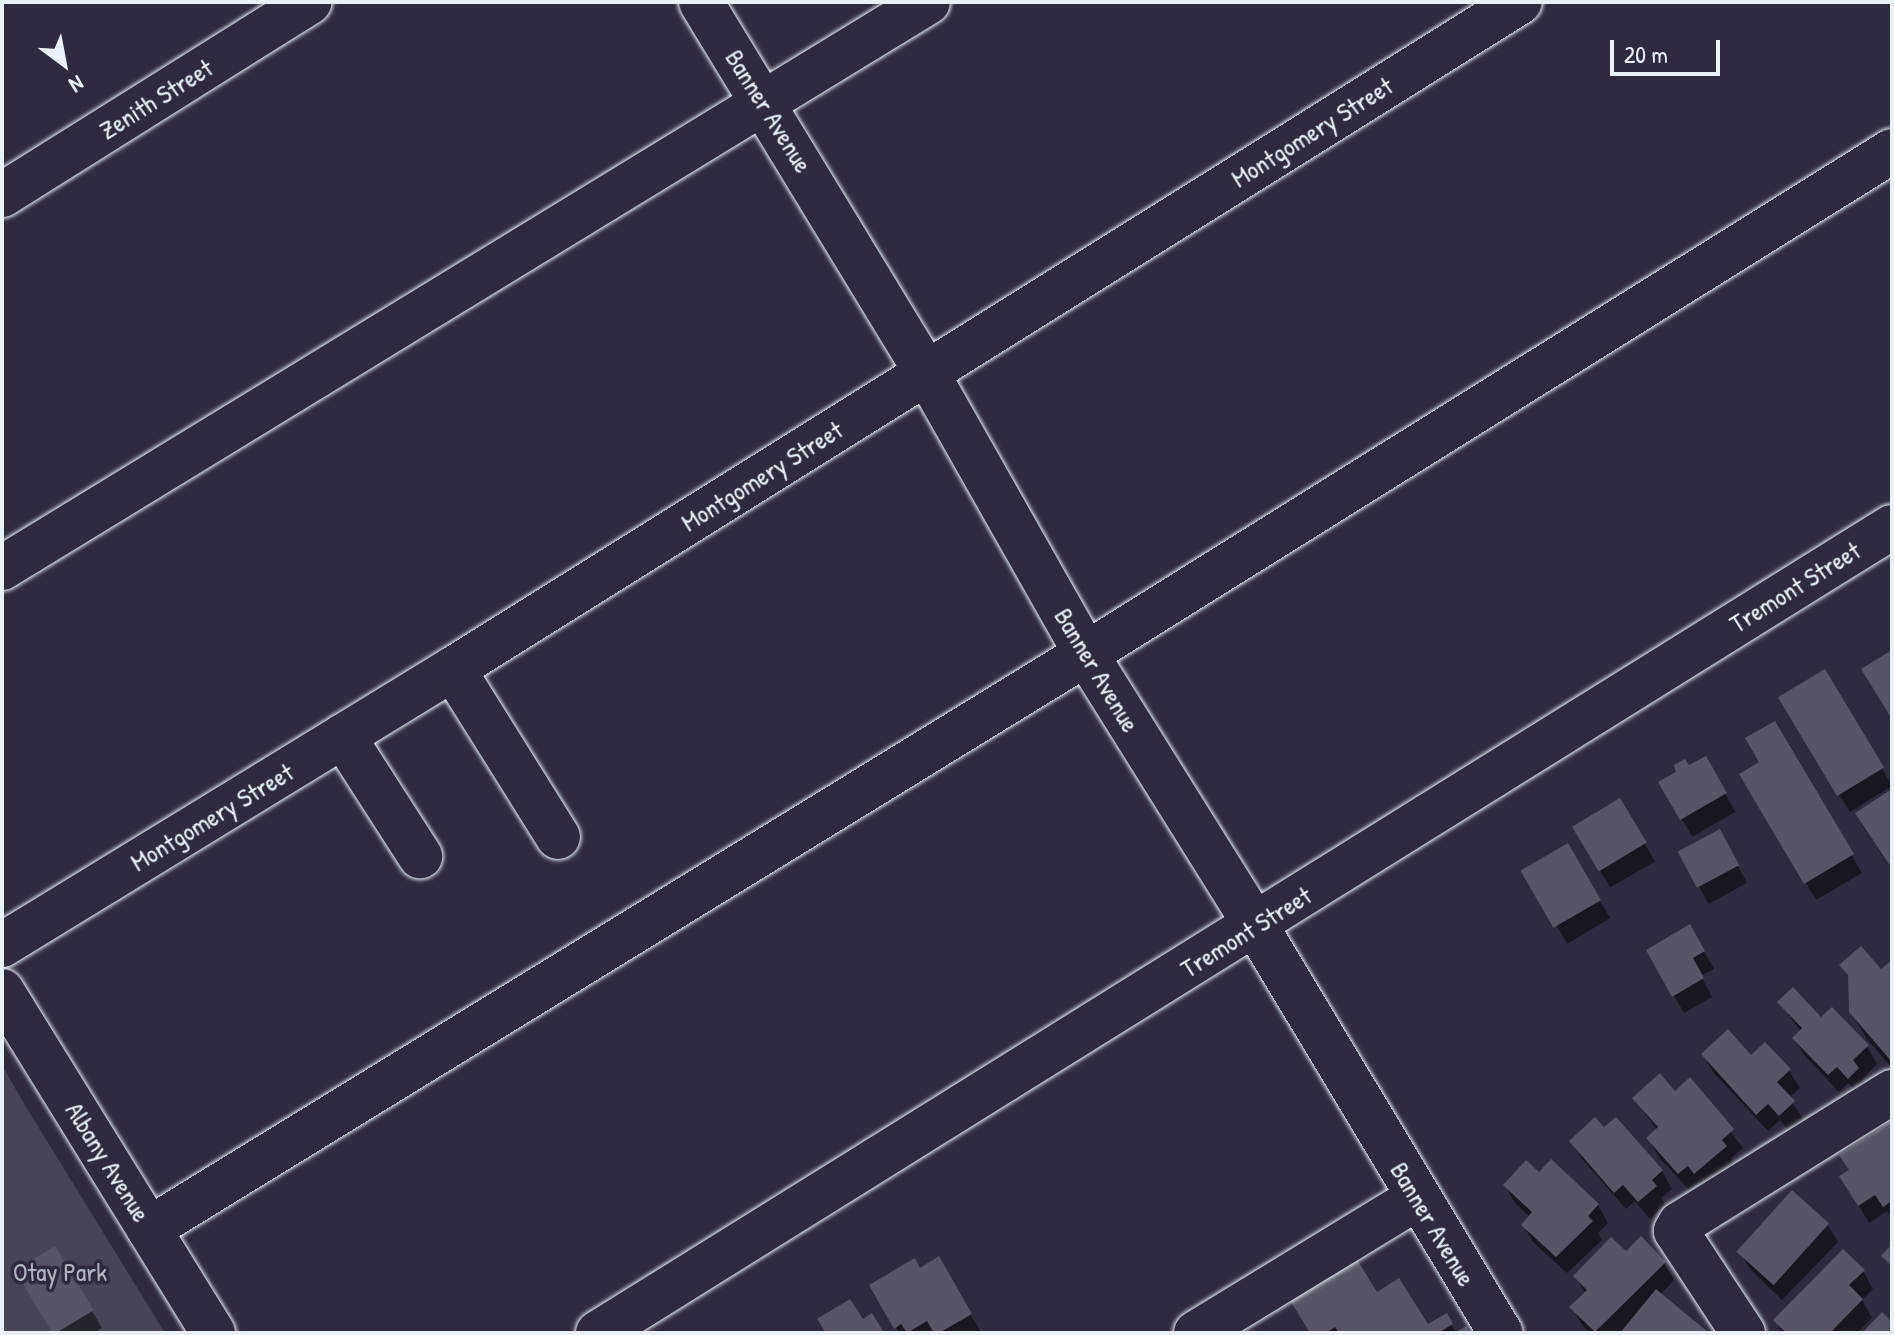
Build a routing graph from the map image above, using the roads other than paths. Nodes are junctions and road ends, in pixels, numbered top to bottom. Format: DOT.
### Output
graph roads {
  1 [pos="310,2"];
  2 [pos="701,2"];
  3 [pos="928,2"];
  4 [pos="1520,2"];
  5 [pos="766,104"];
  6 [pos="1892,151"];
  7 [pos="2,195"];
  8 [pos="927,373"];
  9 [pos="1892,527"];
  10 [pos="2,568"];
  11 [pos="1086,654"];
  12 [pos="453,669"];
  13 [pos="343,736"];
  14 [pos="558,837"];
  15 [pos="420,856"];
  16 [pos="1256,926"];
  17 [pos="2,945"];
  18 [pos="2,991"];
  19 [pos="1892,1092"];
  20 [pos="1417,1198"];
  21 [pos="149,1229"];
  22 [pos="213,1333"];
  23 [pos="598,1333"];
  24 [pos="1196,1333"];
  25 [pos="1501,1333"];
  26 [pos="1743,1333"];
  1 -- 7 [label="street, Zenith Street"];
  2 -- 5 [label="street, Banner Avenue"];
  3 -- 5 [label="street"];
  4 -- 8 [label="street, Montgomery Street"];
  5 -- 8 [label="street, Banner Avenue"];
  5 -- 10 [label="street"];
  6 -- 11 [label="street"];
  8 -- 11 [label="street, Banner Avenue"];
  8 -- 12 [label="street, Montgomery Street"];
  9 -- 16 [label="street, Tremont Street"];
  11 -- 16 [label="street, Banner Avenue"];
  11 -- 21 [label="street"];
  12 -- 13 [label="street, Montgomery Street"];
  12 -- 14 [label="street"];
  13 -- 15 [label="street"];
  13 -- 17 [label="street, Montgomery Street"];
  16 -- 20 [label="street, Banner Avenue"];
  16 -- 23 [label="street, Tremont Street"];
  18 -- 21 [label="street, Albany Avenue"];
  19 -- 26 [label="street"];
  20 -- 24 [label="street"];
  20 -- 25 [label="street, Banner Avenue"];
  21 -- 22 [label="street, Albany Avenue"];
}
